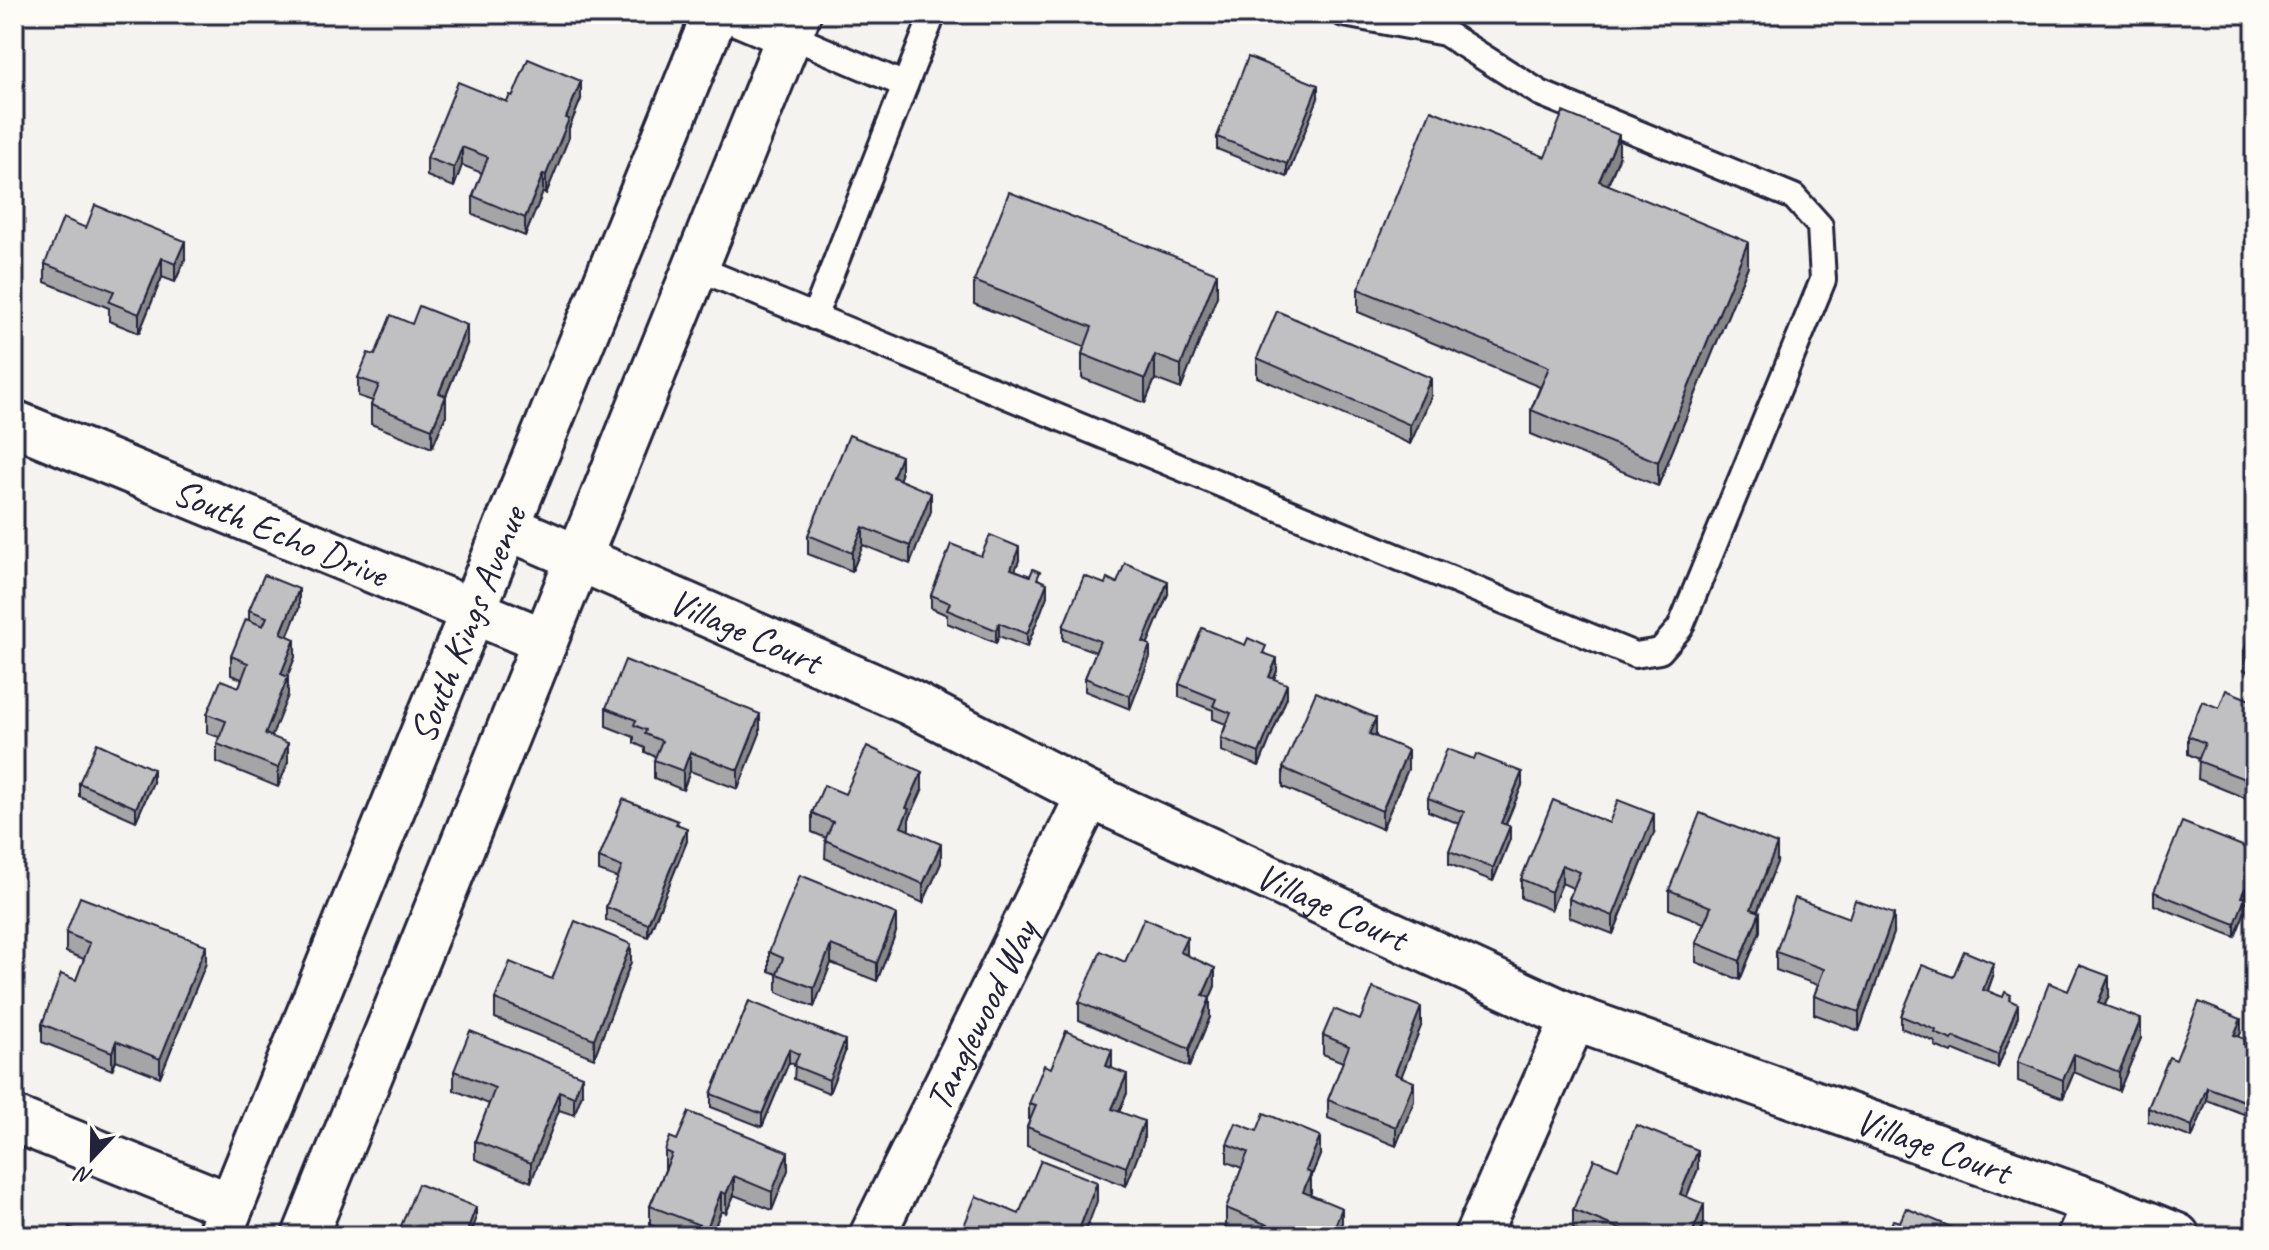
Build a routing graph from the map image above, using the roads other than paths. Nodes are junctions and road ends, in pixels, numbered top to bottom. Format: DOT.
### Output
graph roads {
  1 [pos="715,14"];
  2 [pos="740,14"];
  3 [pos="933,14"];
  4 [pos="1344,14"];
  5 [pos="794,25"];
  6 [pos="905,85"];
  7 [pos="697,268"];
  8 [pos="814,317"];
  9 [pos="14,423"];
  10 [pos="507,527"];
  11 [pos="579,558"];
  12 [pos="473,611"];
  13 [pos="545,641"];
  14 [pos="1089,795"];
  15 [pos="1574,1018"];
  16 [pos="14,1119"];
  17 [pos="2088,1220"];
  18 [pos="225,1221"];
  19 [pos="305,1236"];
  20 [pos="872,1236"];
  21 [pos="1477,1236"];
  22 [pos="2177,1236"];
  1 -- 10 [label="street, South Kings Avenue"];
  2 -- 5 [label="street"];
  3 -- 6 [label="lane"];
  4 -- 8 [label="lane"];
  5 -- 6 [label="lane"];
  5 -- 7 [label="street, South Kings Avenue"];
  6 -- 8 [label="lane"];
  7 -- 8 [label="lane"];
  7 -- 11 [label="street, South Kings Avenue"];
  9 -- 12 [label="street, South Echo Drive"];
  10 -- 11 [label="street, Village Court"];
  10 -- 12 [label="street, South Kings Avenue"];
  11 -- 13 [label="street, South Kings Avenue"];
  11 -- 14 [label="street, Village Court"];
  12 -- 13 [label="street, South Echo Drive"];
  12 -- 18 [label="street, South Kings Avenue"];
  13 -- 19 [label="street, South Kings Avenue"];
  14 -- 15 [label="street, Village Court"];
  14 -- 20 [label="street, Tanglewood Way"];
  15 -- 17 [label="street, Village Court"];
  15 -- 21 [label="street"];
  16 -- 18 [label="street"];
  17 -- 22 [label="street, Village Court"];
}
